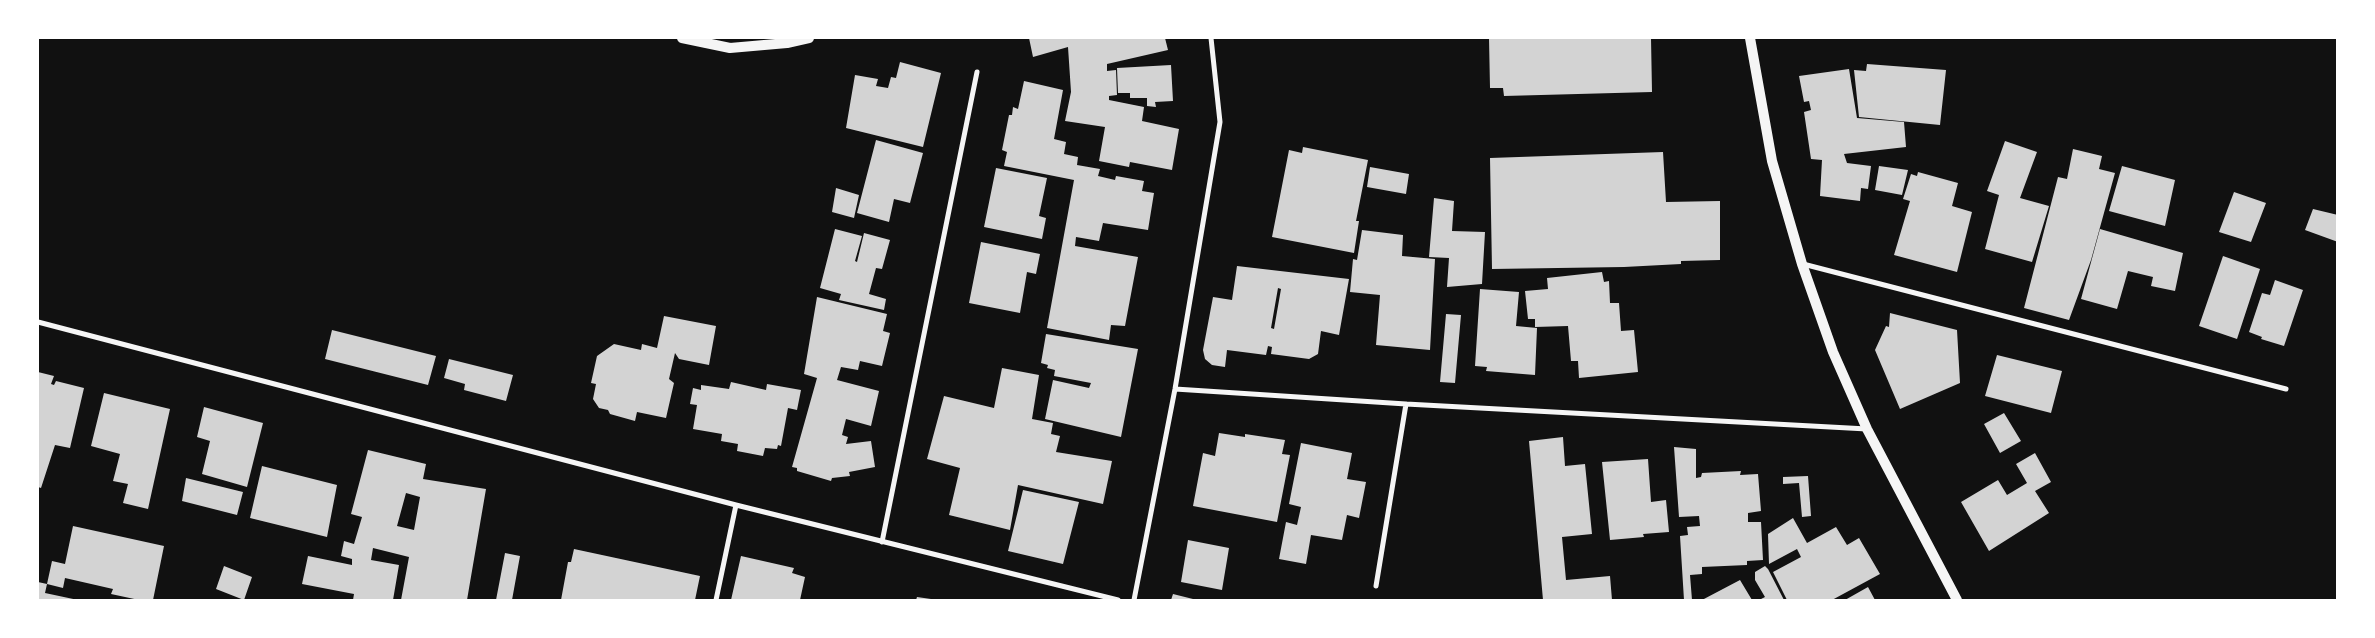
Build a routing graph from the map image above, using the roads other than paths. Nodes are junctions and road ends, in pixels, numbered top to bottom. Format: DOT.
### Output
graph roads {
  1 [pos="682,38"];
  2 [pos="809,38"];
  3 [pos="1211,38"];
  4 [pos="1750,38"];
  5 [pos="977,72"];
  6 [pos="1802,264"];
  7 [pos="38,322"];
  8 [pos="1175,389"];
  9 [pos="2286,389"];
  10 [pos="1406,404"];
  11 [pos="1867,428"];
  12 [pos="736,505"];
  13 [pos="882,542"];
  14 [pos="1376,586"];
  15 [pos="716,600"];
  16 [pos="1118,600"];
  17 [pos="1134,600"];
  18 [pos="1957,600"];
  1 -- 2 [label="main road"];
  3 -- 8 [label="street"];
  4 -- 6 [label="main road"];
  5 -- 13 [label="street"];
  6 -- 9 [label="street"];
  6 -- 11 [label="main road"];
  7 -- 12 [label="street"];
  8 -- 10 [label="street"];
  8 -- 17 [label="street"];
  10 -- 11 [label="street"];
  10 -- 14 [label="street"];
  11 -- 18 [label="main road"];
  12 -- 13 [label="street"];
  12 -- 15 [label="street"];
  13 -- 16 [label="street"];
}
